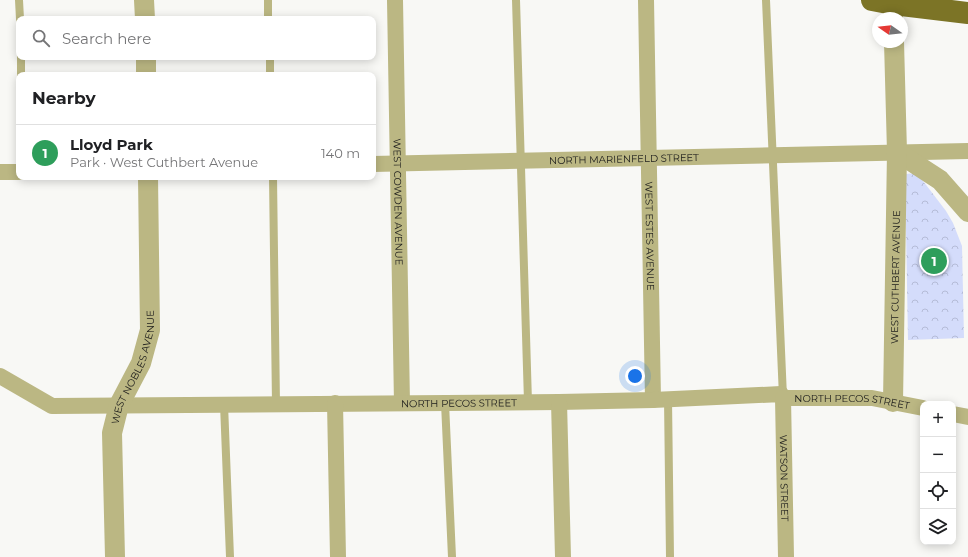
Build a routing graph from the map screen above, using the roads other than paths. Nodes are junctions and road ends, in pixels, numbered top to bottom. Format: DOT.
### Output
graph roads {
  1 [pos="19,0"];
  2 [pos="144,0"];
  3 [pos="268,0"];
  4 [pos="395,0"];
  5 [pos="516,0"];
  6 [pos="646,0"];
  7 [pos="766,0"];
  8 [pos="888,6"];
  9 [pos="968,13"];
  10 [pos="20,16"];
  11 [pos="145,16"];
  12 [pos="268,16"];
  13 [pos="894,48"];
  14 [pos="21,60"];
  15 [pos="146,60"];
  16 [pos="270,60"];
  17 [pos="21,72"];
  18 [pos="146,72"];
  19 [pos="270,72"];
  20 [pos="968,151"];
  21 [pos="896,152"];
  22 [pos="771,156"];
  23 [pos="648,158"];
  24 [pos="521,161"];
  25 [pos="376,164"];
  26 [pos="398,164"];
  27 [pos="0,172"];
  28 [pos="16,172"];
  29 [pos="148,180"];
  30 [pos="273,180"];
  31 [pos="968,212"];
  32 [pos="0,376"];
  33 [pos="783,398"];
  34 [pos="660,399"];
  35 [pos="528,402"];
  36 [pos="560,402"];
  37 [pos="893,402"];
  38 [pos="335,403"];
  39 [pos="402,403"];
  40 [pos="445,403"];
  41 [pos="224,404"];
  42 [pos="276,404"];
  43 [pos="119,406"];
  44 [pos="920,407"];
  45 [pos="956,414"];
  46 [pos="968,416"];
  47 [pos="115,557"];
  48 [pos="230,557"];
  49 [pos="338,557"];
  50 [pos="452,557"];
  51 [pos="563,557"];
  52 [pos="670,557"];
  53 [pos="786,557"];
  1 -- 10 [label="lane"];
  2 -- 11 [label="street"];
  3 -- 12 [label="lane"];
  4 -- 26 [label="street, WEST COWDEN AVENUE"];
  5 -- 24 [label="lane"];
  6 -- 23 [label="street, WEST ESTES AVENUE"];
  7 -- 22 [label="lane"];
  8 -- 9 [label="highway"];
  13 -- 21 [label="street, WEST CUTHBERT AVENUE"];
  14 -- 17 [label="lane"];
  15 -- 18 [label="street"];
  16 -- 19 [label="lane"];
  20 -- 21 [label="street, NORTH MARIENFELD STREET"];
  21 -- 22 [label="street, NORTH MARIENFELD STREET"];
  21 -- 31 [label="street"];
  21 -- 37 [label="street, WEST CUTHBERT AVENUE"];
  22 -- 23 [label="street, NORTH MARIENFELD STREET"];
  22 -- 33 [label="lane"];
  23 -- 24 [label="street, NORTH MARIENFELD STREET"];
  23 -- 34 [label="street, WEST ESTES AVENUE"];
  24 -- 26 [label="street, NORTH MARIENFELD STREET"];
  24 -- 35 [label="lane"];
  25 -- 26 [label="street, NORTH MARIENFELD STREET"];
  26 -- 39 [label="street, WEST COWDEN AVENUE"];
  27 -- 28 [label="street"];
  29 -- 43 [label="street, WEST NOBLES AVENUE"];
  30 -- 42 [label="lane"];
  32 -- 43 [label="street, NORTH PECOS STREET"];
  33 -- 34 [label="street, NORTH PECOS STREET"];
  33 -- 37 [label="street, NORTH PECOS STREET"];
  33 -- 53 [label="street, WATSON STREET"];
  34 -- 36 [label="street, NORTH PECOS STREET"];
  34 -- 52 [label="lane"];
  35 -- 36 [label="street, NORTH PECOS STREET"];
  35 -- 40 [label="street, NORTH PECOS STREET"];
  36 -- 51 [label="street"];
  37 -- 44 [label="street, NORTH PECOS STREET"];
  38 -- 39 [label="street, NORTH PECOS STREET"];
  38 -- 42 [label="street, NORTH PECOS STREET"];
  38 -- 49 [label="street"];
  39 -- 40 [label="street, NORTH PECOS STREET"];
  40 -- 50 [label="lane"];
  41 -- 42 [label="street, NORTH PECOS STREET"];
  41 -- 43 [label="street, NORTH PECOS STREET"];
  41 -- 48 [label="lane"];
  43 -- 47 [label="street, WEST NOBLES AVENUE"];
  45 -- 46 [label="street"];
}
